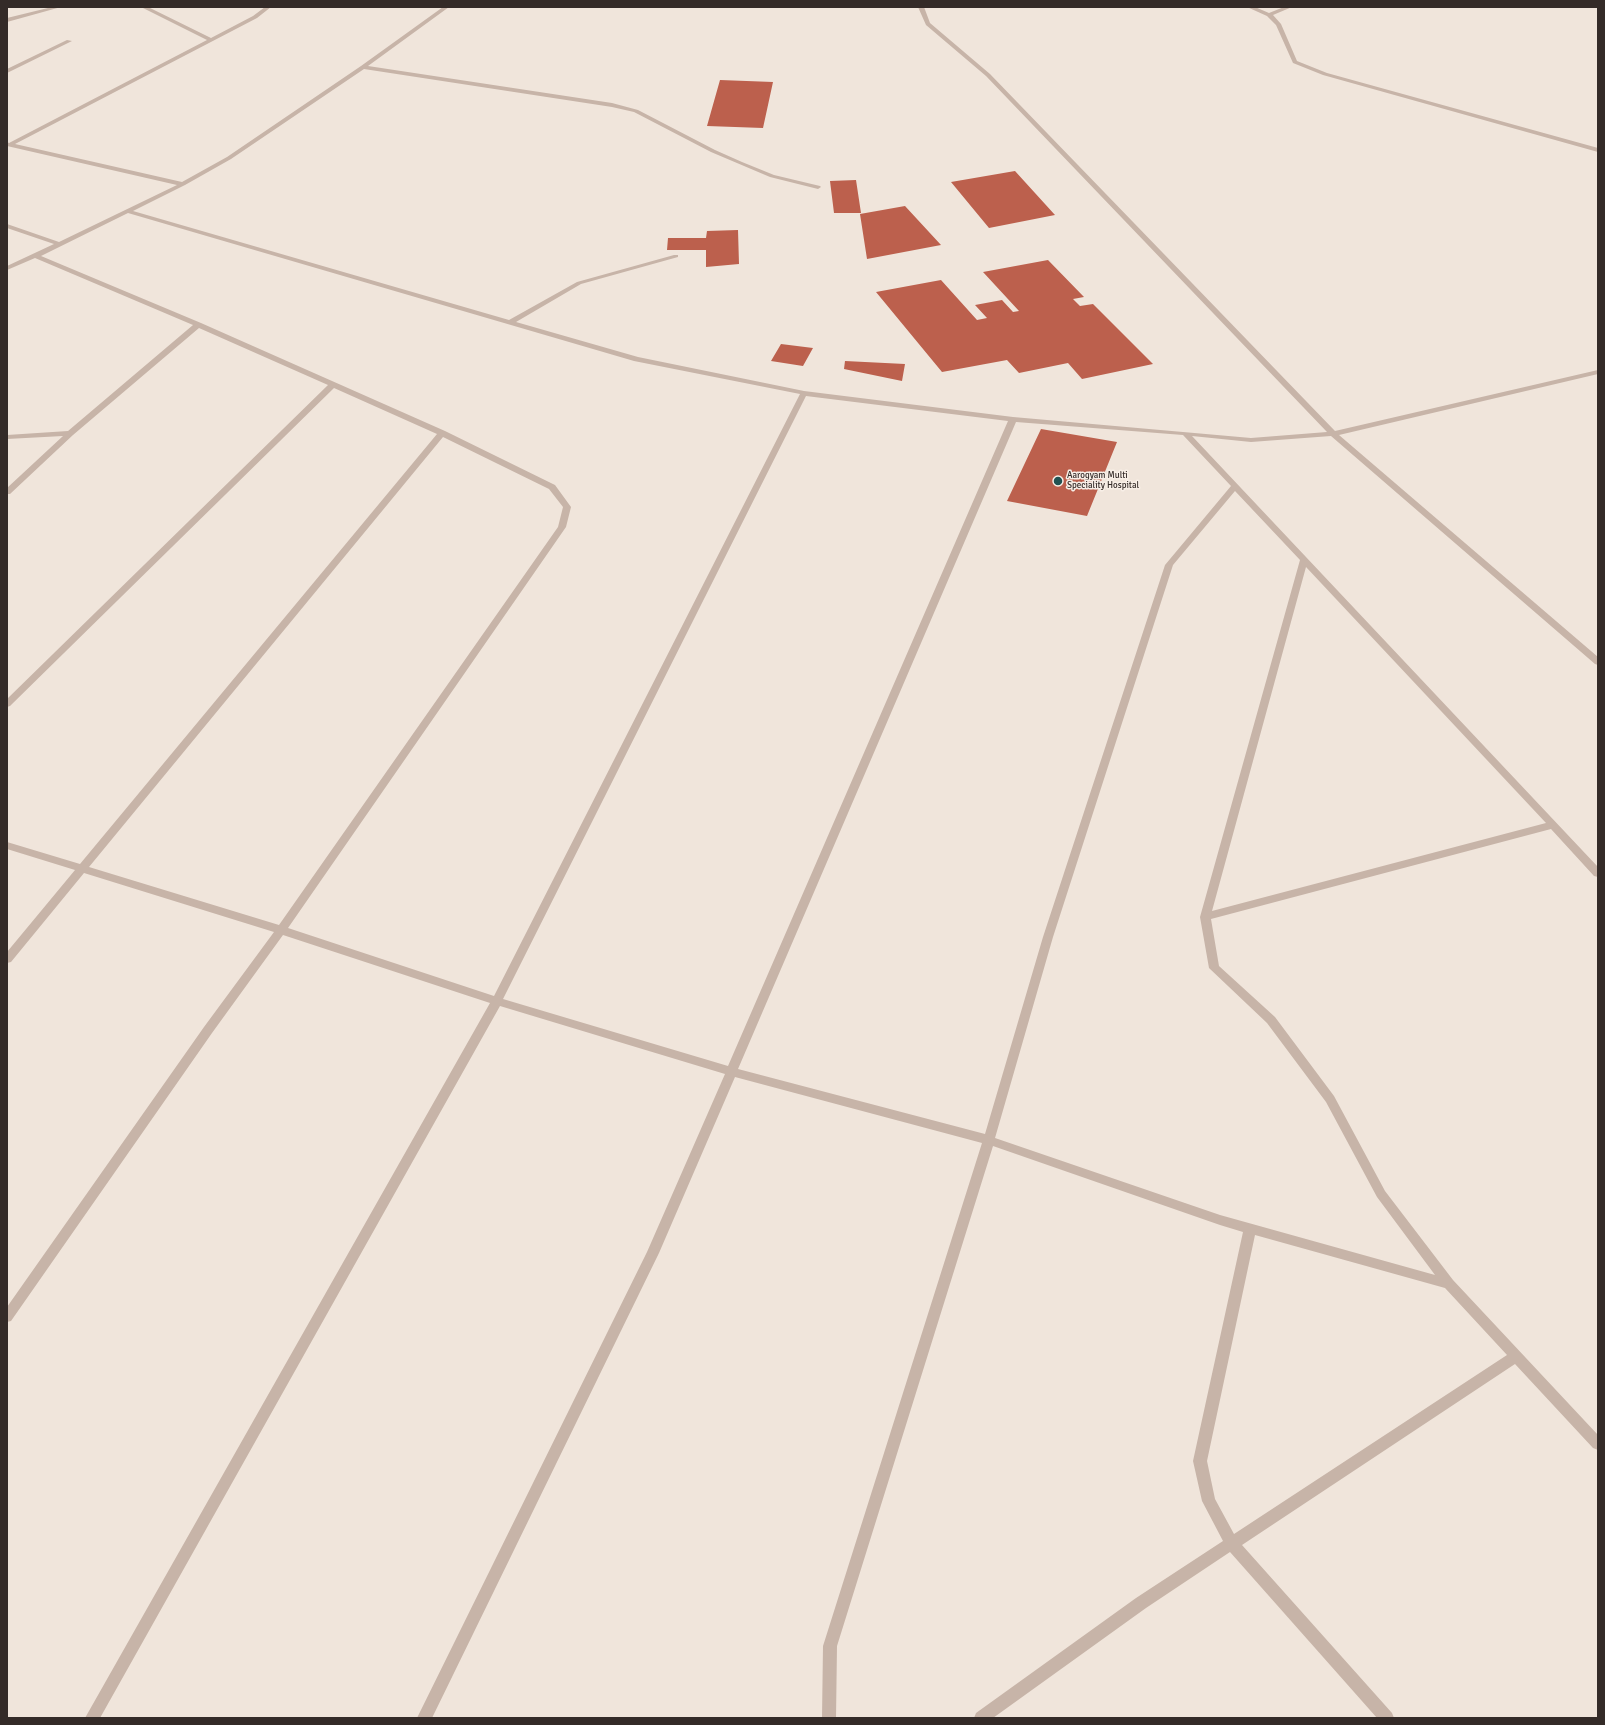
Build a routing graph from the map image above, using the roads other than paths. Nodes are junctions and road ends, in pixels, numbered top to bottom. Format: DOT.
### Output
graph roads {
  1 [pos="58,7"];
  2 [pos="144,7"];
  3 [pos="268,7"];
  4 [pos="446,7"];
  5 [pos="921,7"];
  6 [pos="1250,7"];
  7 [pos="1289,7"];
  8 [pos="1269,15"];
  9 [pos="7,20"];
  10 [pos="210,40"];
  11 [pos="69,41"];
  12 [pos="363,67"];
  13 [pos="7,71"];
  14 [pos="8,144"];
  15 [pos="1598,150"];
  16 [pos="182,184"];
  17 [pos="818,187"];
  18 [pos="127,211"];
  19 [pos="7,226"];
  20 [pos="59,244"];
  21 [pos="35,256"];
  22 [pos="676,256"];
  23 [pos="7,268"];
  24 [pos="510,322"];
  25 [pos="198,325"];
  26 [pos="1598,372"];
  27 [pos="332,386"];
  28 [pos="804,393"];
  29 [pos="1013,419"];
  30 [pos="70,433"];
  31 [pos="442,433"];
  32 [pos="1185,433"];
  33 [pos="1333,434"];
  34 [pos="7,437"];
  35 [pos="1235,486"];
  36 [pos="7,492"];
  37 [pos="1304,559"];
  38 [pos="1598,662"];
  39 [pos="7,704"];
  40 [pos="1552,825"];
  41 [pos="7,845"];
  42 [pos="83,869"];
  43 [pos="1598,873"];
  44 [pos="1204,917"];
  45 [pos="281,930"];
  46 [pos="7,959"];
  47 [pos="497,1002"];
  48 [pos="732,1072"];
  49 [pos="990,1140"];
  50 [pos="1250,1228"];
  51 [pos="1449,1284"];
  52 [pos="7,1317"];
  53 [pos="1516,1356"];
  54 [pos="1598,1444"];
  55 [pos="1232,1544"];
  56 [pos="92,1718"];
  57 [pos="424,1718"];
  58 [pos="829,1718"];
  59 [pos="982,1718"];
  60 [pos="1387,1718"];
  1 -- 9 [label="street"];
  2 -- 10 [label="street"];
  3 -- 10 [label="street"];
  4 -- 12 [label="street"];
  5 -- 33 [label="street"];
  6 -- 8 [label="street"];
  7 -- 8 [label="street"];
  8 -- 15 [label="street"];
  10 -- 14 [label="street"];
  11 -- 13 [label="street"];
  12 -- 16 [label="street"];
  12 -- 17 [label="street"];
  14 -- 16 [label="street"];
  16 -- 18 [label="street"];
  18 -- 20 [label="street"];
  18 -- 24 [label="street"];
  19 -- 20 [label="street"];
  20 -- 21 [label="street"];
  21 -- 23 [label="street"];
  21 -- 25 [label="street"];
  22 -- 24 [label="street"];
  24 -- 28 [label="street"];
  25 -- 27 [label="street"];
  25 -- 30 [label="street"];
  26 -- 33 [label="street"];
  27 -- 31 [label="street"];
  27 -- 39 [label="street"];
  28 -- 29 [label="street"];
  28 -- 47 [label="street"];
  29 -- 32 [label="street"];
  29 -- 48 [label="street"];
  30 -- 34 [label="street"];
  30 -- 36 [label="street"];
  31 -- 42 [label="street"];
  31 -- 45 [label="street"];
  32 -- 33 [label="street"];
  32 -- 35 [label="street"];
  33 -- 38 [label="street"];
  35 -- 37 [label="street"];
  35 -- 49 [label="street"];
  37 -- 40 [label="street"];
  37 -- 44 [label="street"];
  40 -- 43 [label="street"];
  40 -- 44 [label="street"];
  41 -- 42 [label="street"];
  42 -- 45 [label="street"];
  42 -- 46 [label="street"];
  44 -- 51 [label="street"];
  45 -- 47 [label="street"];
  45 -- 52 [label="street"];
  47 -- 48 [label="street"];
  47 -- 56 [label="street"];
  48 -- 49 [label="street"];
  48 -- 57 [label="street"];
  49 -- 50 [label="street"];
  49 -- 58 [label="street"];
  50 -- 51 [label="street"];
  50 -- 55 [label="street"];
  51 -- 53 [label="street"];
  53 -- 54 [label="street"];
  53 -- 55 [label="street"];
  55 -- 59 [label="street"];
  55 -- 60 [label="street"];
}
